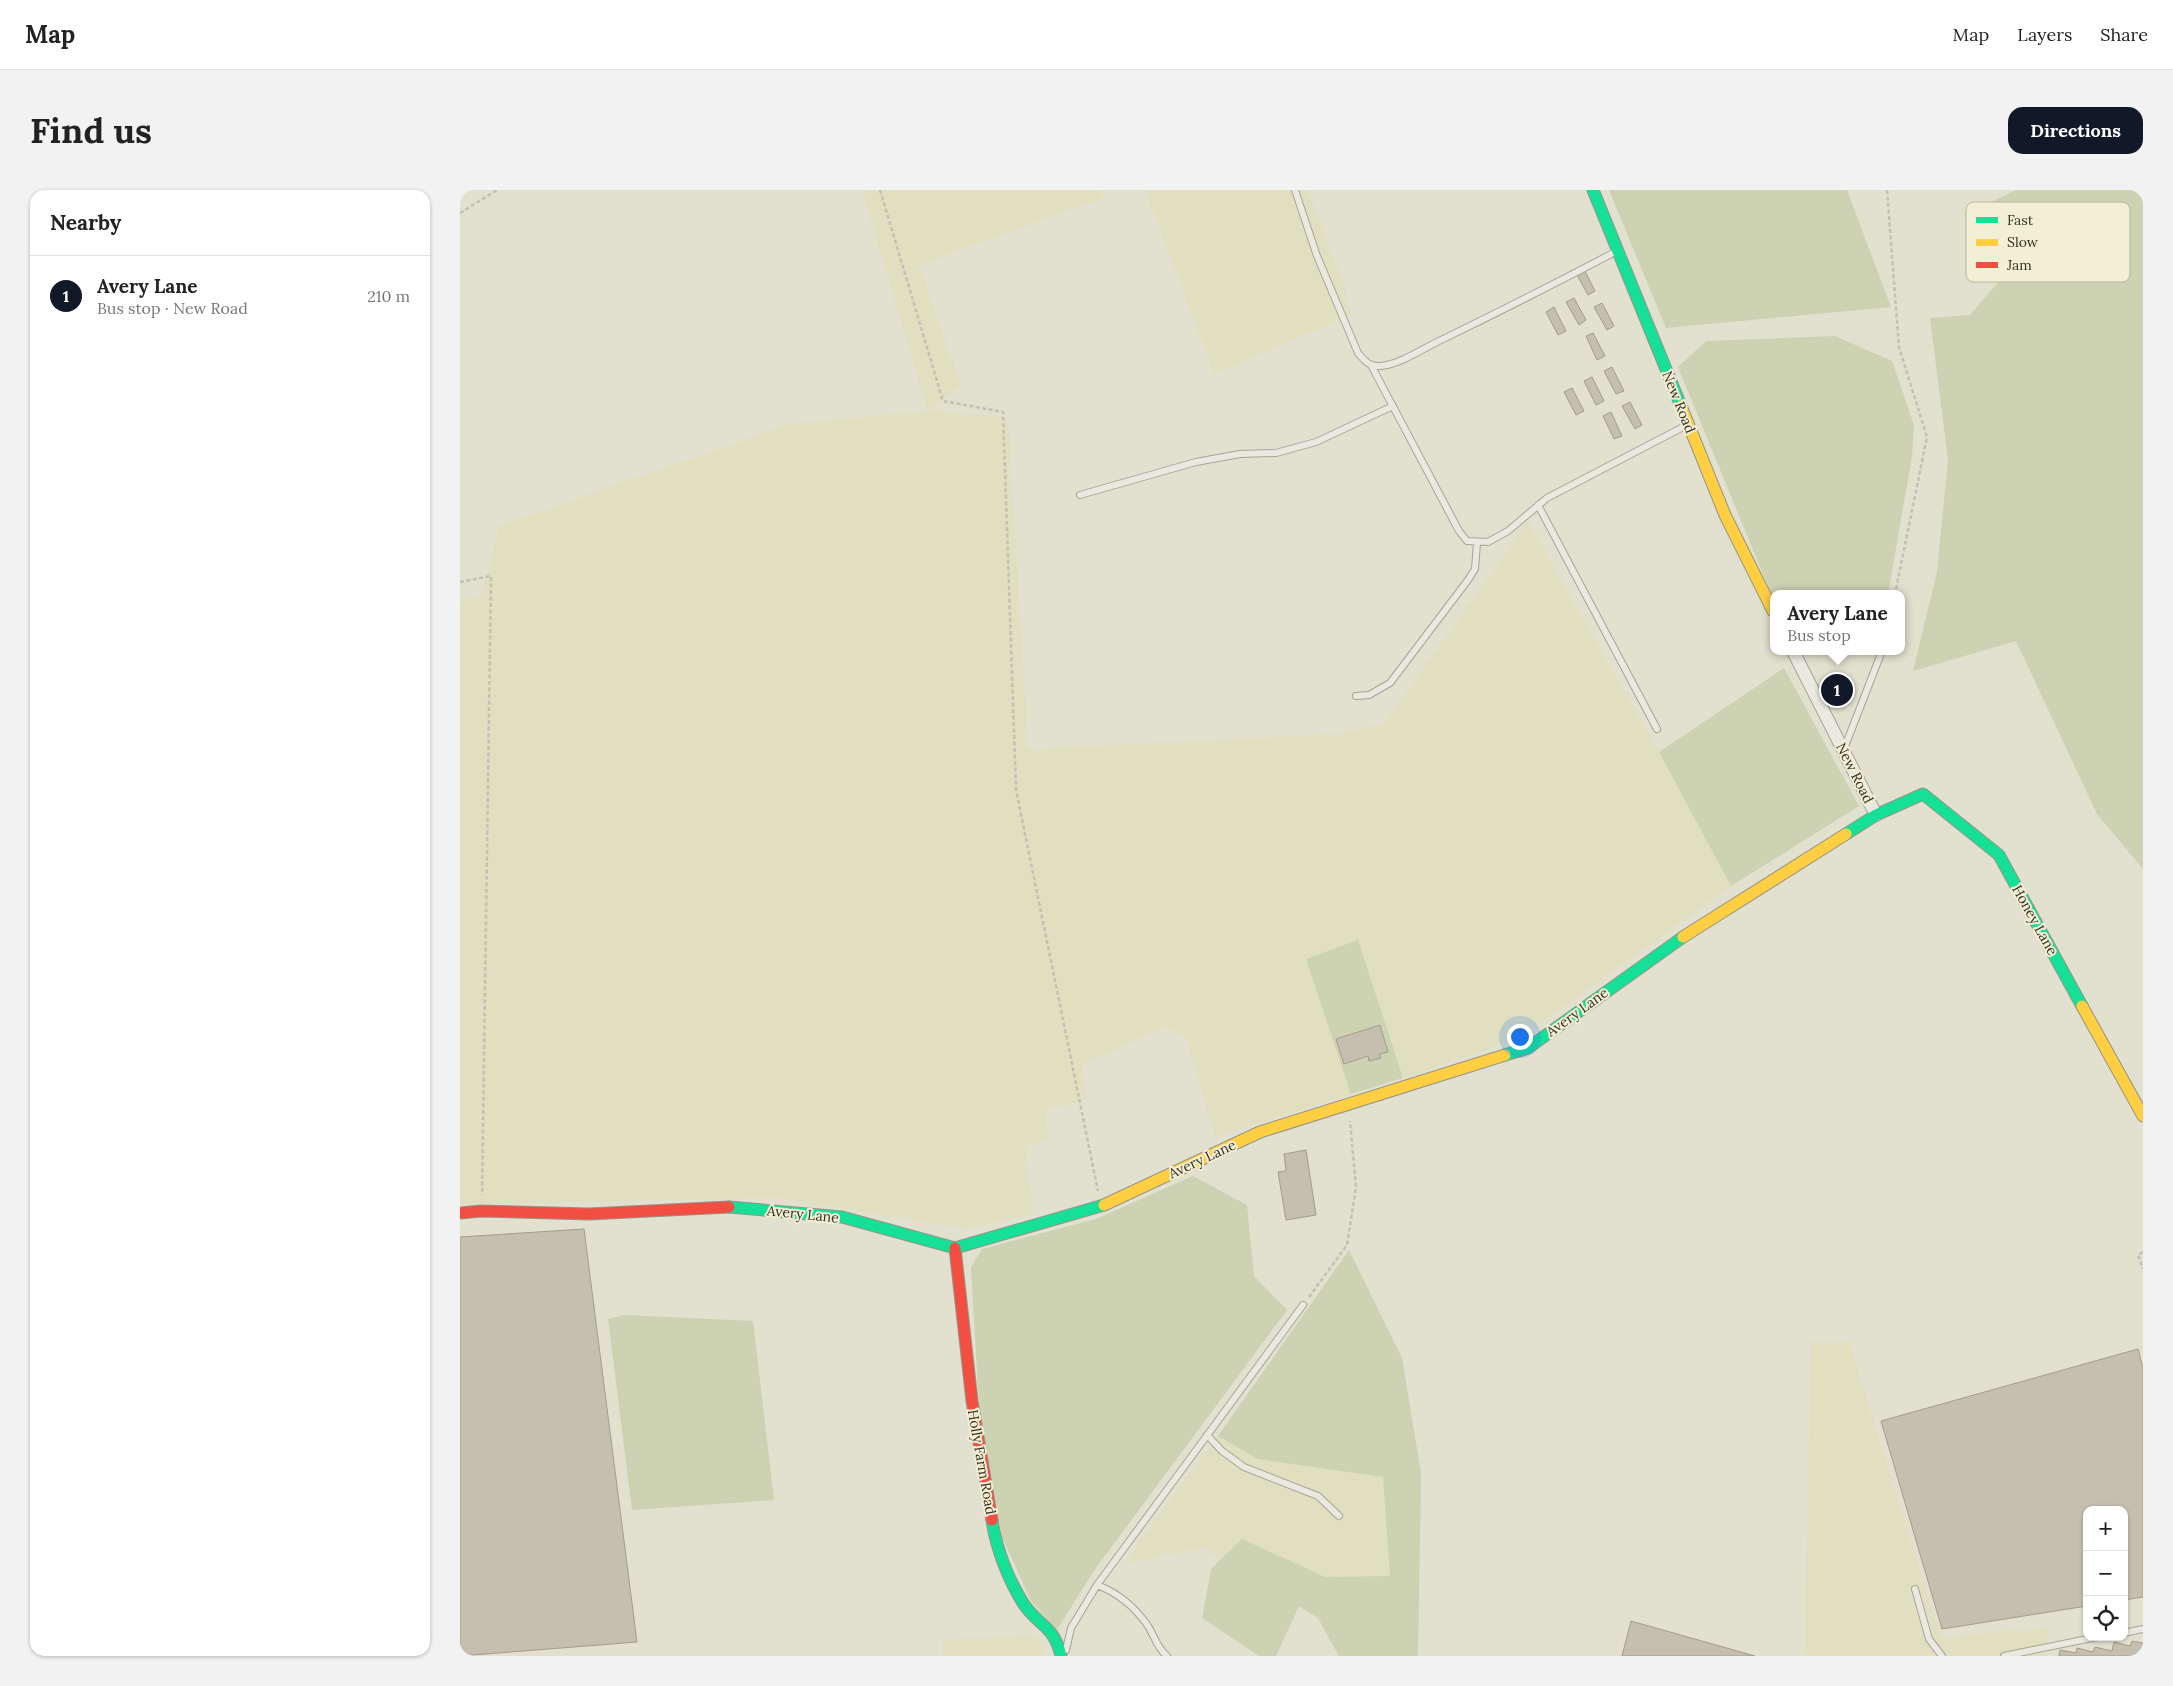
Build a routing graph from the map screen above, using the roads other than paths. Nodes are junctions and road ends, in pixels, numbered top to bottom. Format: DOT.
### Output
graph roads {
  1 [pos="1295,190"];
  2 [pos="1593,190"];
  3 [pos="1618,251"];
  4 [pos="1372,365"];
  5 [pos="1393,406"];
  6 [pos="1688,424"];
  7 [pos="1080,495"];
  8 [pos="1538,506"];
  9 [pos="1477,543"];
  10 [pos="1770,605"];
  11 [pos="1796,655"];
  12 [pos="1880,655"];
  13 [pos="1356,696"];
  14 [pos="1657,729"];
  15 [pos="1843,750"];
  16 [pos="1876,815"];
  17 [pos="2143,1116"];
  18 [pos="460,1213"];
  19 [pos="955,1248"];
  20 [pos="1303,1305"];
  21 [pos="1207,1435"];
  22 [pos="1339,1516"];
  23 [pos="1097,1585"];
  24 [pos="1915,1589"];
  25 [pos="2143,1629"];
  26 [pos="2128,1631"];
  27 [pos="2083,1640"];
  28 [pos="1063,1656"];
  29 [pos="1167,1656"];
  30 [pos="1942,1656"];
  31 [pos="2004,1656"];
  1 -- 4 [label="lane"];
  2 -- 3 [label="street, New Road"];
  3 -- 4 [label="lane"];
  3 -- 6 [label="street, New Road"];
  4 -- 5 [label="lane"];
  5 -- 7 [label="lane"];
  5 -- 9 [label="lane"];
  6 -- 8 [label="lane"];
  6 -- 10 [label="street, New Road"];
  8 -- 9 [label="lane"];
  8 -- 14 [label="lane"];
  9 -- 13 [label="lane"];
  11 -- 15 [label="street, New Road"];
  12 -- 15 [label="lane"];
  15 -- 16 [label="street, New Road"];
  16 -- 17 [label="street, Honey Lane"];
  16 -- 19 [label="street, Avery Lane"];
  18 -- 19 [label="street, Avery Lane"];
  19 -- 28 [label="street, Holly Farm Road"];
  20 -- 21 [label="lane"];
  21 -- 22 [label="lane"];
  21 -- 23 [label="lane"];
  23 -- 28 [label="lane"];
  23 -- 29 [label="lane"];
  24 -- 30 [label="lane"];
  25 -- 26 [label="lane"];
  27 -- 31 [label="lane"];
}
